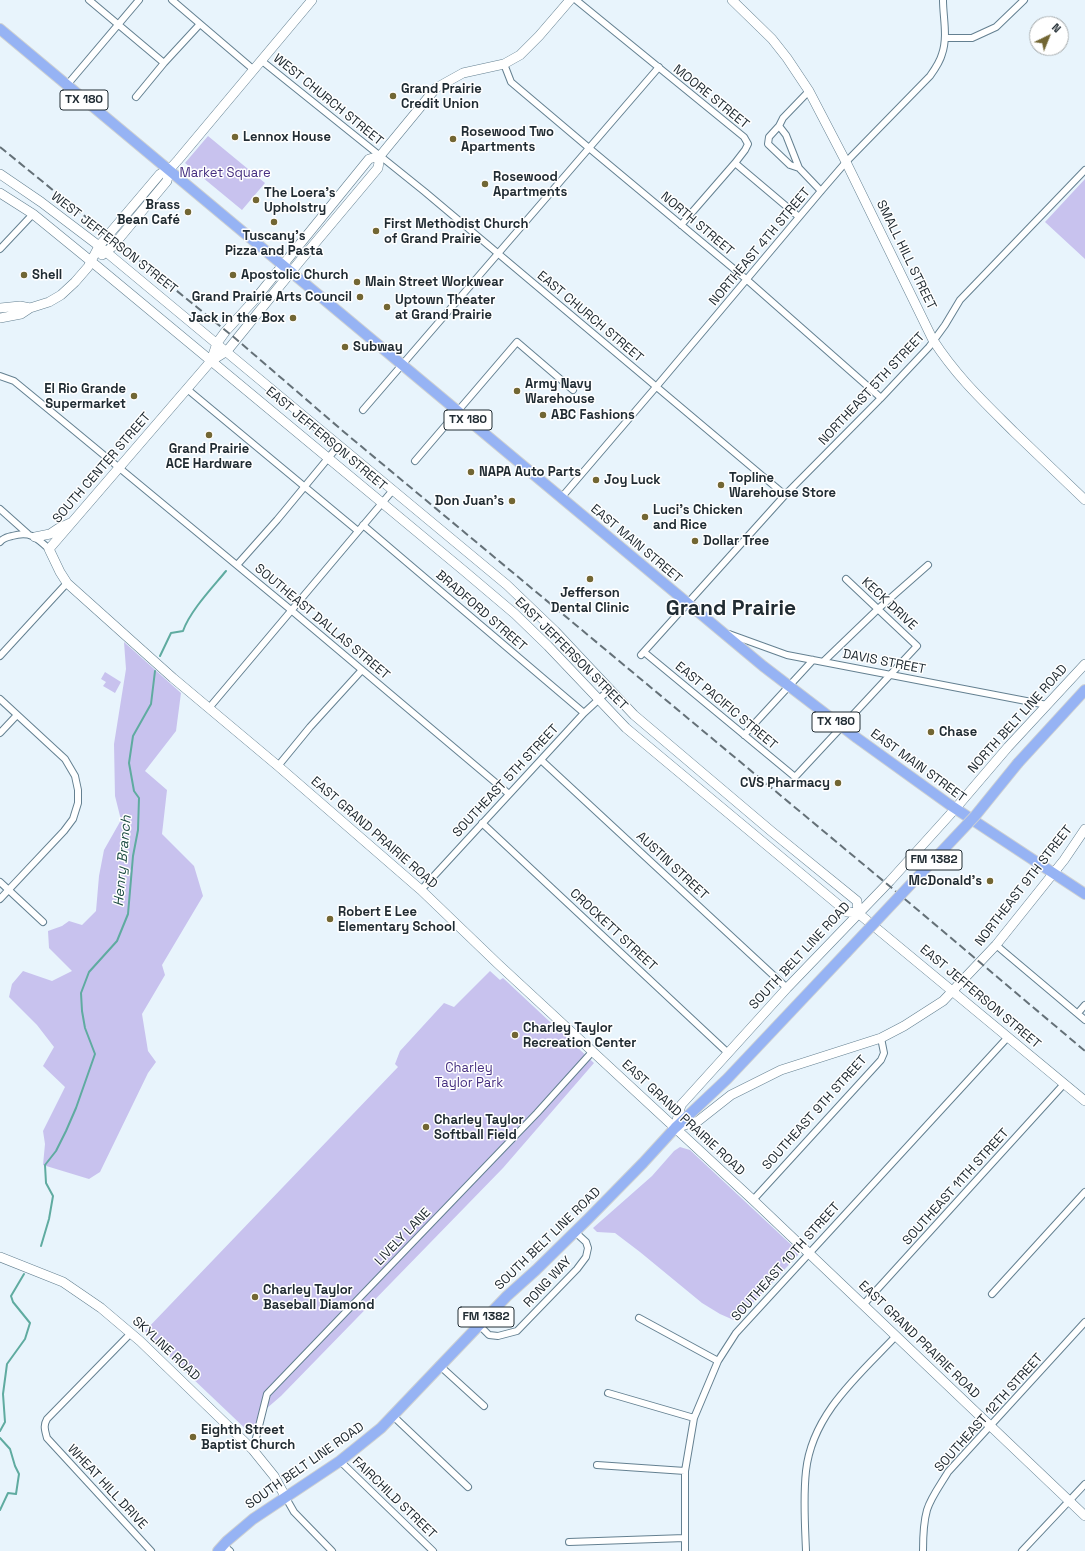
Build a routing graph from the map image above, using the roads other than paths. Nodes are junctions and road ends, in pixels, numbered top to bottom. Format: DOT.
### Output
graph roads {
  1 [pos="89,0"];
  2 [pos="139,0"];
  3 [pos="172,0"];
  4 [pos="312,0"];
  5 [pos="570,0"];
  6 [pos="576,0"];
  7 [pos="732,0"];
  8 [pos="943,0"];
  9 [pos="1024,0"];
  10 [pos="200,24"];
  11 [pos="118,25"];
  12 [pos="0,30"];
  13 [pos="945,38"];
  14 [pos="262,61"];
  15 [pos="164,63"];
  16 [pos="504,64"];
  17 [pos="659,68"];
  18 [pos="254,70"];
  19 [pos="67,85"];
  20 [pos="809,90"];
  21 [pos="136,98"];
  22 [pos="779,126"];
  23 [pos="588,148"];
  24 [pos="380,156"];
  25 [pos="846,162"];
  26 [pos="735,163"];
  27 [pos="798,168"];
  28 [pos="169,170"];
  29 [pos="1085,170"];
  30 [pos="0,174"];
  31 [pos="821,191"];
  32 [pos="0,193"];
  33 [pos="33,214"];
  34 [pos="799,217"];
  35 [pos="681,225"];
  36 [pos="99,246"];
  37 [pos="0,249"];
  38 [pos="107,252"];
  39 [pos="498,254"];
  40 [pos="91,262"];
  41 [pos="282,265"];
  42 [pos="291,272"];
  43 [pos="746,279"];
  44 [pos="0,308"];
  45 [pos="30,308"];
  46 [pos="0,318"];
  47 [pos="933,340"];
  48 [pos="217,342"];
  49 [pos="227,351"];
  50 [pos="211,361"];
  51 [pos="403,366"];
  52 [pos="0,376"];
  53 [pos="656,387"];
  54 [pos="188,389"];
  55 [pos="573,390"];
  56 [pos="881,398"];
  57 [pos="363,410"];
  58 [pos="458,411"];
  59 [pos="339,445"];
  60 [pos="329,458"];
  61 [pos="415,461"];
  62 [pos="119,468"];
  63 [pos="304,487"];
  64 [pos="393,490"];
  65 [pos="785,495"];
  66 [pos="561,498"];
  67 [pos="1085,500"];
  68 [pos="382,502"];
  69 [pos="0,509"];
  70 [pos="429,520"];
  71 [pos="73,522"];
  72 [pos="364,525"];
  73 [pos="358,531"];
  74 [pos="418,532"];
  75 [pos="32,535"];
  76 [pos="0,542"];
  77 [pos="49,549"];
  78 [pos="472,556"];
  79 [pos="237,565"];
  80 [pos="928,565"];
  81 [pos="462,568"];
  82 [pos="846,579"];
  83 [pos="67,583"];
  84 [pos="517,595"];
  85 [pos="688,604"];
  86 [pos="504,605"];
  87 [pos="878,609"];
  88 [pos="292,610"];
  89 [pos="720,630"];
  90 [pos="0,656"];
  91 [pos="813,660"];
  92 [pos="824,661"];
  93 [pos="1085,664"];
  94 [pos="361,671"];
  95 [pos="890,674"];
  96 [pos="788,686"];
  97 [pos="610,689"];
  98 [pos="1085,690"];
  99 [pos="0,700"];
  100 [pos="598,700"];
  101 [pos="1047,705"];
  102 [pos="209,708"];
  103 [pos="584,713"];
  104 [pos="17,715"];
  105 [pos="842,727"];
  106 [pos="0,733"];
  107 [pos="744,735"];
  108 [pos="541,760"];
  109 [pos="278,766"];
  110 [pos="698,770"];
  111 [pos="688,781"];
  112 [pos="509,794"];
  113 [pos="955,809"];
  114 [pos="482,823"];
  115 [pos="1085,829"];
  116 [pos="1053,874"];
  117 [pos="0,882"];
  118 [pos="8,890"];
  119 [pos="421,890"];
  120 [pos="1085,894"];
  121 [pos="0,899"];
  122 [pos="858,913"];
  123 [pos="43,922"];
  124 [pos="996,945"];
  125 [pos="984,959"];
  126 [pos="787,988"];
  127 [pos="953,991"];
  128 [pos="1085,1005"];
  129 [pos="1078,1013"];
  130 [pos="1085,1020"];
  131 [pos="1008,1037"];
  132 [pos="881,1038"];
  133 [pos="592,1052"];
  134 [pos="728,1053"];
  135 [pos="1064,1084"];
  136 [pos="1085,1101"];
  137 [pos="675,1128"];
  138 [pos="1085,1192"];
  139 [pos="753,1200"];
  140 [pos="575,1232"];
  141 [pos="809,1253"];
  142 [pos="0,1257"];
  143 [pos="992,1294"];
  144 [pos="863,1305"];
  145 [pos="639,1318"];
  146 [pos="1085,1322"];
  147 [pos="479,1324"];
  148 [pos="131,1333"];
  149 [pos="896,1336"];
  150 [pos="718,1361"];
  151 [pos="439,1365"];
  152 [pos="608,1393"];
  153 [pos="484,1406"];
  154 [pos="392,1416"];
  155 [pos="694,1418"];
  156 [pos="990,1426"];
  157 [pos="254,1450"];
  158 [pos="340,1461"];
  159 [pos="597,1466"];
  160 [pos="684,1471"];
  161 [pos="1085,1484"];
  162 [pos="468,1487"];
  163 [pos="286,1498"];
  164 [pos="1069,1501"];
  165 [pos="1085,1516"];
  166 [pos="685,1538"];
  167 [pos="569,1542"];
  168 [pos="223,1549"];
  169 [pos="151,1551"];
  170 [pos="332,1551"];
  171 [pos="433,1551"];
  172 [pos="686,1551"];
  173 [pos="806,1551"];
  174 [pos="923,1551"];
  175 [pos="1022,1551"];
  1 -- 11 [label="street"];
  2 -- 11 [label="street"];
  3 -- 10 [label="street, WEST CHURCH STREET"];
  4 -- 14 [label="street"];
  5 -- 16 [label="street"];
  6 -- 17 [label="street, MOORE STREET"];
  7 -- 20 [label="street, SMALL HILL STREET"];
  8 -- 13 [label="street, NORTHEAST 4TH STREET"];
  9 -- 13 [label="street"];
  10 -- 15 [label="street"];
  10 -- 18 [label="street, WEST CHURCH STREET"];
  11 -- 15 [label="street"];
  11 -- 19 [label="street"];
  12 -- 19 [label="main road, TX 180"];
  13 -- 25 [label="street, NORTHEAST 4TH STREET"];
  14 -- 18 [label="street"];
  14 -- 24 [label="street, WEST CHURCH STREET"];
  15 -- 21 [label="street"];
  16 -- 23 [label="street, NORTH STREET"];
  16 -- 24 [label="street"];
  17 -- 23 [label="street"];
  17 -- 26 [label="street, MOORE STREET"];
  18 -- 28 [label="street"];
  19 -- 28 [label="main road, TX 180"];
  20 -- 22 [label="street"];
  20 -- 25 [label="street, SMALL HILL STREET"];
  22 -- 27 [label="street"];
  22 -- 27 [label="street"];
  23 -- 35 [label="street, NORTH STREET"];
  23 -- 39 [label="street"];
  24 -- 39 [label="street, EAST CHURCH STREET"];
  24 -- 41 [label="street, SOUTH CENTER STREET"];
  24 -- 42 [label="street, SOUTH CENTER STREET"];
  25 -- 31 [label="street, NORTHEAST 4TH STREET"];
  25 -- 47 [label="street, SMALL HILL STREET"];
  26 -- 34 [label="street"];
  26 -- 35 [label="street"];
  27 -- 31 [label="street"];
  28 -- 36 [label="street"];
  28 -- 38 [label="street"];
  28 -- 41 [label="main road, TX 180"];
  29 -- 47 [label="street, NORTHEAST 5TH STREET"];
  30 -- 36 [label="street, WEST JEFFERSON STREET"];
  31 -- 34 [label="street, NORTHEAST 4TH STREET"];
  32 -- 33 [label="street"];
  33 -- 37 [label="street"];
  33 -- 40 [label="street"];
  34 -- 43 [label="street, NORTHEAST 4TH STREET"];
  35 -- 43 [label="street, NORTH STREET"];
  36 -- 38 [label="street, WEST JEFFERSON STREET"];
  36 -- 40 [label="street"];
  38 -- 40 [label="street"];
  38 -- 48 [label="street, WEST JEFFERSON STREET"];
  39 -- 51 [label="street"];
  39 -- 53 [label="street, EAST CHURCH STREET"];
  40 -- 45 [label="street"];
  40 -- 50 [label="street"];
  41 -- 42 [label="main road, EAST MAIN STREET / TX 180"];
  41 -- 48 [label="street, SOUTH CENTER STREET"];
  42 -- 49 [label="street, SOUTH CENTER STREET"];
  42 -- 51 [label="main road, EAST MAIN STREET / TX 180"];
  43 -- 53 [label="street, NORTHEAST 4TH STREET"];
  43 -- 56 [label="street, NORTH STREET"];
  44 -- 45 [label="street"];
  45 -- 46 [label="street"];
  47 -- 56 [label="street, NORTHEAST 5TH STREET"];
  47 -- 67 [label="street, SMALL HILL STREET"];
  48 -- 49 [label="street, WEST JEFFERSON STREET"];
  48 -- 50 [label="street, SOUTH CENTER STREET"];
  49 -- 50 [label="street, SOUTH CENTER STREET"];
  49 -- 59 [label="street, EAST JEFFERSON STREET"];
  50 -- 54 [label="street, SOUTH CENTER STREET"];
  50 -- 60 [label="street, EAST JEFFERSON STREET"];
  51 -- 57 [label="street"];
  51 -- 58 [label="main road, EAST MAIN STREET / TX 180"];
  52 -- 62 [label="street, SOUTHEAST DALLAS STREET"];
  53 -- 65 [label="street, EAST CHURCH STREET"];
  53 -- 66 [label="street, NORTHEAST 4TH STREET"];
  54 -- 62 [label="street, SOUTH CENTER STREET"];
  54 -- 63 [label="street"];
  55 -- 58 [label="street"];
  56 -- 65 [label="street, NORTHEAST 5TH STREET"];
  58 -- 61 [label="street"];
  58 -- 66 [label="main road, EAST MAIN STREET / TX 180"];
  59 -- 60 [label="street"];
  59 -- 64 [label="street, EAST JEFFERSON STREET"];
  60 -- 63 [label="street"];
  60 -- 68 [label="street, EAST JEFFERSON STREET"];
  62 -- 71 [label="street, SOUTH CENTER STREET"];
  62 -- 79 [label="street, SOUTHEAST DALLAS STREET"];
  63 -- 73 [label="street"];
  63 -- 79 [label="street"];
  64 -- 68 [label="street"];
  64 -- 70 [label="street, EAST JEFFERSON STREET"];
  65 -- 85 [label="street, NORTHEAST 5TH STREET"];
  66 -- 85 [label="main road, EAST MAIN STREET / TX 180"];
  68 -- 72 [label="street"];
  68 -- 74 [label="street, EAST JEFFERSON STREET"];
  69 -- 75 [label="street"];
  70 -- 74 [label="street"];
  70 -- 78 [label="street, EAST JEFFERSON STREET"];
  71 -- 75 [label="street"];
  71 -- 77 [label="street, SOUTH CENTER STREET"];
  72 -- 73 [label="street"];
  72 -- 103 [label="street, BRADFORD STREET"];
  73 -- 88 [label="street"];
  74 -- 81 [label="street, EAST JEFFERSON STREET"];
  75 -- 76 [label="street"];
  75 -- 77 [label="street"];
  77 -- 83 [label="street, EAST GRAND PRAIRIE ROAD"];
  78 -- 81 [label="street"];
  78 -- 84 [label="street, EAST JEFFERSON STREET"];
  79 -- 88 [label="street, SOUTHEAST DALLAS STREET"];
  80 -- 87 [label="street"];
  81 -- 86 [label="street, EAST JEFFERSON STREET"];
  82 -- 87 [label="street, KECK DRIVE"];
  83 -- 90 [label="street"];
  83 -- 102 [label="street, EAST GRAND PRAIRIE ROAD"];
  84 -- 86 [label="street"];
  84 -- 97 [label="street, EAST JEFFERSON STREET"];
  85 -- 89 [label="main road, EAST MAIN STREET / TX 180"];
  85 -- 107 [label="street, EAST PACIFIC STREET"];
  86 -- 100 [label="street, EAST JEFFERSON STREET"];
  87 -- 92 [label="street"];
  87 -- 95 [label="street, KECK DRIVE"];
  88 -- 94 [label="street, SOUTHEAST DALLAS STREET"];
  88 -- 102 [label="street"];
  89 -- 91 [label="street, DAVIS STREET"];
  89 -- 96 [label="main road, EAST MAIN STREET / TX 180"];
  91 -- 92 [label="street, DAVIS STREET"];
  91 -- 96 [label="street"];
  92 -- 95 [label="street, DAVIS STREET"];
  93 -- 101 [label="street, NORTH BELT LINE ROAD / FM 1382"];
  94 -- 109 [label="street"];
  94 -- 112 [label="street, SOUTHEAST DALLAS STREET"];
  95 -- 101 [label="street, DAVIS STREET"];
  95 -- 105 [label="street"];
  96 -- 105 [label="main road, EAST MAIN STREET / TX 180"];
  96 -- 107 [label="street"];
  97 -- 100 [label="street, SOUTHEAST 5TH STREET"];
  97 -- 110 [label="street, EAST JEFFERSON STREET"];
  98 -- 137 [label="main road, SOUTH BELT LINE ROAD / FM 1382, bridge"];
  99 -- 104 [label="street"];
  100 -- 103 [label="street, SOUTHEAST 5TH STREET"];
  100 -- 111 [label="street, EAST JEFFERSON STREET"];
  101 -- 113 [label="street, NORTH BELT LINE ROAD / FM 1382"];
  102 -- 109 [label="street, EAST GRAND PRAIRIE ROAD"];
  103 -- 108 [label="street, SOUTHEAST 5TH STREET"];
  104 -- 106 [label="street"];
  104 -- 118 [label="street"];
  105 -- 107 [label="street, EAST PACIFIC STREET"];
  105 -- 113 [label="main road, EAST MAIN STREET / TX 180"];
  108 -- 112 [label="street, SOUTHEAST 5TH STREET"];
  108 -- 126 [label="street, AUSTIN STREET"];
  109 -- 119 [label="street, EAST GRAND PRAIRIE ROAD"];
  110 -- 111 [label="street"];
  110 -- 122 [label="street, EAST JEFFERSON STREET"];
  111 -- 122 [label="street, EAST JEFFERSON STREET"];
  112 -- 114 [label="street, SOUTHEAST 5TH STREET"];
  113 -- 116 [label="main road, EAST MAIN STREET / TX 180"];
  113 -- 122 [label="street, SOUTH BELT LINE ROAD / FM 1382"];
  114 -- 119 [label="street, SOUTHEAST 5TH STREET"];
  114 -- 134 [label="street, CROCKETT STREET"];
  115 -- 116 [label="street, NORTHEAST 9TH STREET"];
  116 -- 120 [label="main road, EAST MAIN STREET / TX 180"];
  116 -- 124 [label="street, NORTHEAST 9TH STREET"];
  117 -- 118 [label="street"];
  118 -- 121 [label="street"];
  118 -- 123 [label="street"];
  119 -- 133 [label="street, EAST GRAND PRAIRIE ROAD"];
  122 -- 126 [label="street, SOUTH BELT LINE ROAD / FM 1382"];
  122 -- 127 [label="street, EAST JEFFERSON STREET"];
  124 -- 125 [label="street, NORTHEAST 9TH STREET"];
  124 -- 129 [label="street"];
  125 -- 127 [label="street, SOUTHEAST 9TH STREET"];
  126 -- 134 [label="street, SOUTH BELT LINE ROAD / FM 1382"];
  127 -- 131 [label="street, EAST JEFFERSON STREET"];
  127 -- 132 [label="street, SOUTHEAST 9TH STREET"];
  128 -- 129 [label="street"];
  129 -- 130 [label="street"];
  131 -- 135 [label="street, EAST JEFFERSON STREET"];
  131 -- 141 [label="street, SOUTHEAST 10TH STREET"];
  132 -- 137 [label="street, SOUTHEAST 9TH STREET"];
  132 -- 139 [label="street, SOUTHEAST 9TH STREET"];
  133 -- 137 [label="street, EAST GRAND PRAIRIE ROAD"];
  133 -- 157 [label="street, LIVELY LANE"];
  134 -- 137 [label="street, SOUTH BELT LINE ROAD / FM 1382"];
  135 -- 136 [label="street, EAST JEFFERSON STREET"];
  135 -- 144 [label="street, SOUTHEAST 11TH STREET"];
  137 -- 139 [label="street, EAST GRAND PRAIRIE ROAD"];
  137 -- 140 [label="main road, SOUTH BELT LINE ROAD / FM 1382"];
  138 -- 143 [label="street"];
  139 -- 141 [label="street, EAST GRAND PRAIRIE ROAD"];
  140 -- 147 [label="main road, SOUTH BELT LINE ROAD / FM 1382"];
  140 -- 147 [label="street, RONG WAY"];
  141 -- 144 [label="street, EAST GRAND PRAIRIE ROAD"];
  141 -- 150 [label="street, SOUTHEAST 10TH STREET"];
  142 -- 148 [label="street, SKYLINE ROAD"];
  144 -- 149 [label="street, EAST GRAND PRAIRIE ROAD"];
  145 -- 150 [label="street"];
  146 -- 156 [label="street, SOUTHEAST 12TH STREET"];
  147 -- 151 [label="main road, SOUTH BELT LINE ROAD / FM 1382"];
  148 -- 157 [label="street, SKYLINE ROAD"];
  148 -- 169 [label="street, WHEAT HILL DRIVE"];
  149 -- 156 [label="street, EAST GRAND PRAIRIE ROAD"];
  149 -- 173 [label="street"];
  150 -- 155 [label="street, SOUTHEAST 10TH STREET"];
  151 -- 153 [label="street"];
  151 -- 154 [label="main road, SOUTH BELT LINE ROAD / FM 1382"];
  152 -- 155 [label="street"];
  154 -- 158 [label="main road, SOUTH BELT LINE ROAD / FM 1382"];
  154 -- 162 [label="street"];
  155 -- 160 [label="street, SOUTHEAST 10TH STREET"];
  156 -- 164 [label="street, EAST GRAND PRAIRIE ROAD"];
  156 -- 174 [label="street, SOUTHEAST 12TH STREET"];
  157 -- 163 [label="street, SKYLINE ROAD"];
  158 -- 163 [label="main road, SOUTH BELT LINE ROAD / FM 1382"];
  158 -- 171 [label="street, FAIRCHILD STREET"];
  159 -- 160 [label="street"];
  160 -- 166 [label="street, SOUTHEAST 10TH STREET"];
  161 -- 164 [label="street"];
  163 -- 168 [label="main road, SOUTH BELT LINE ROAD / FM 1382"];
  163 -- 170 [label="street"];
  164 -- 165 [label="street, EAST GRAND PRAIRIE ROAD"];
  164 -- 175 [label="street"];
  166 -- 167 [label="street"];
  166 -- 172 [label="street, SOUTHEAST 10TH STREET"];
}
